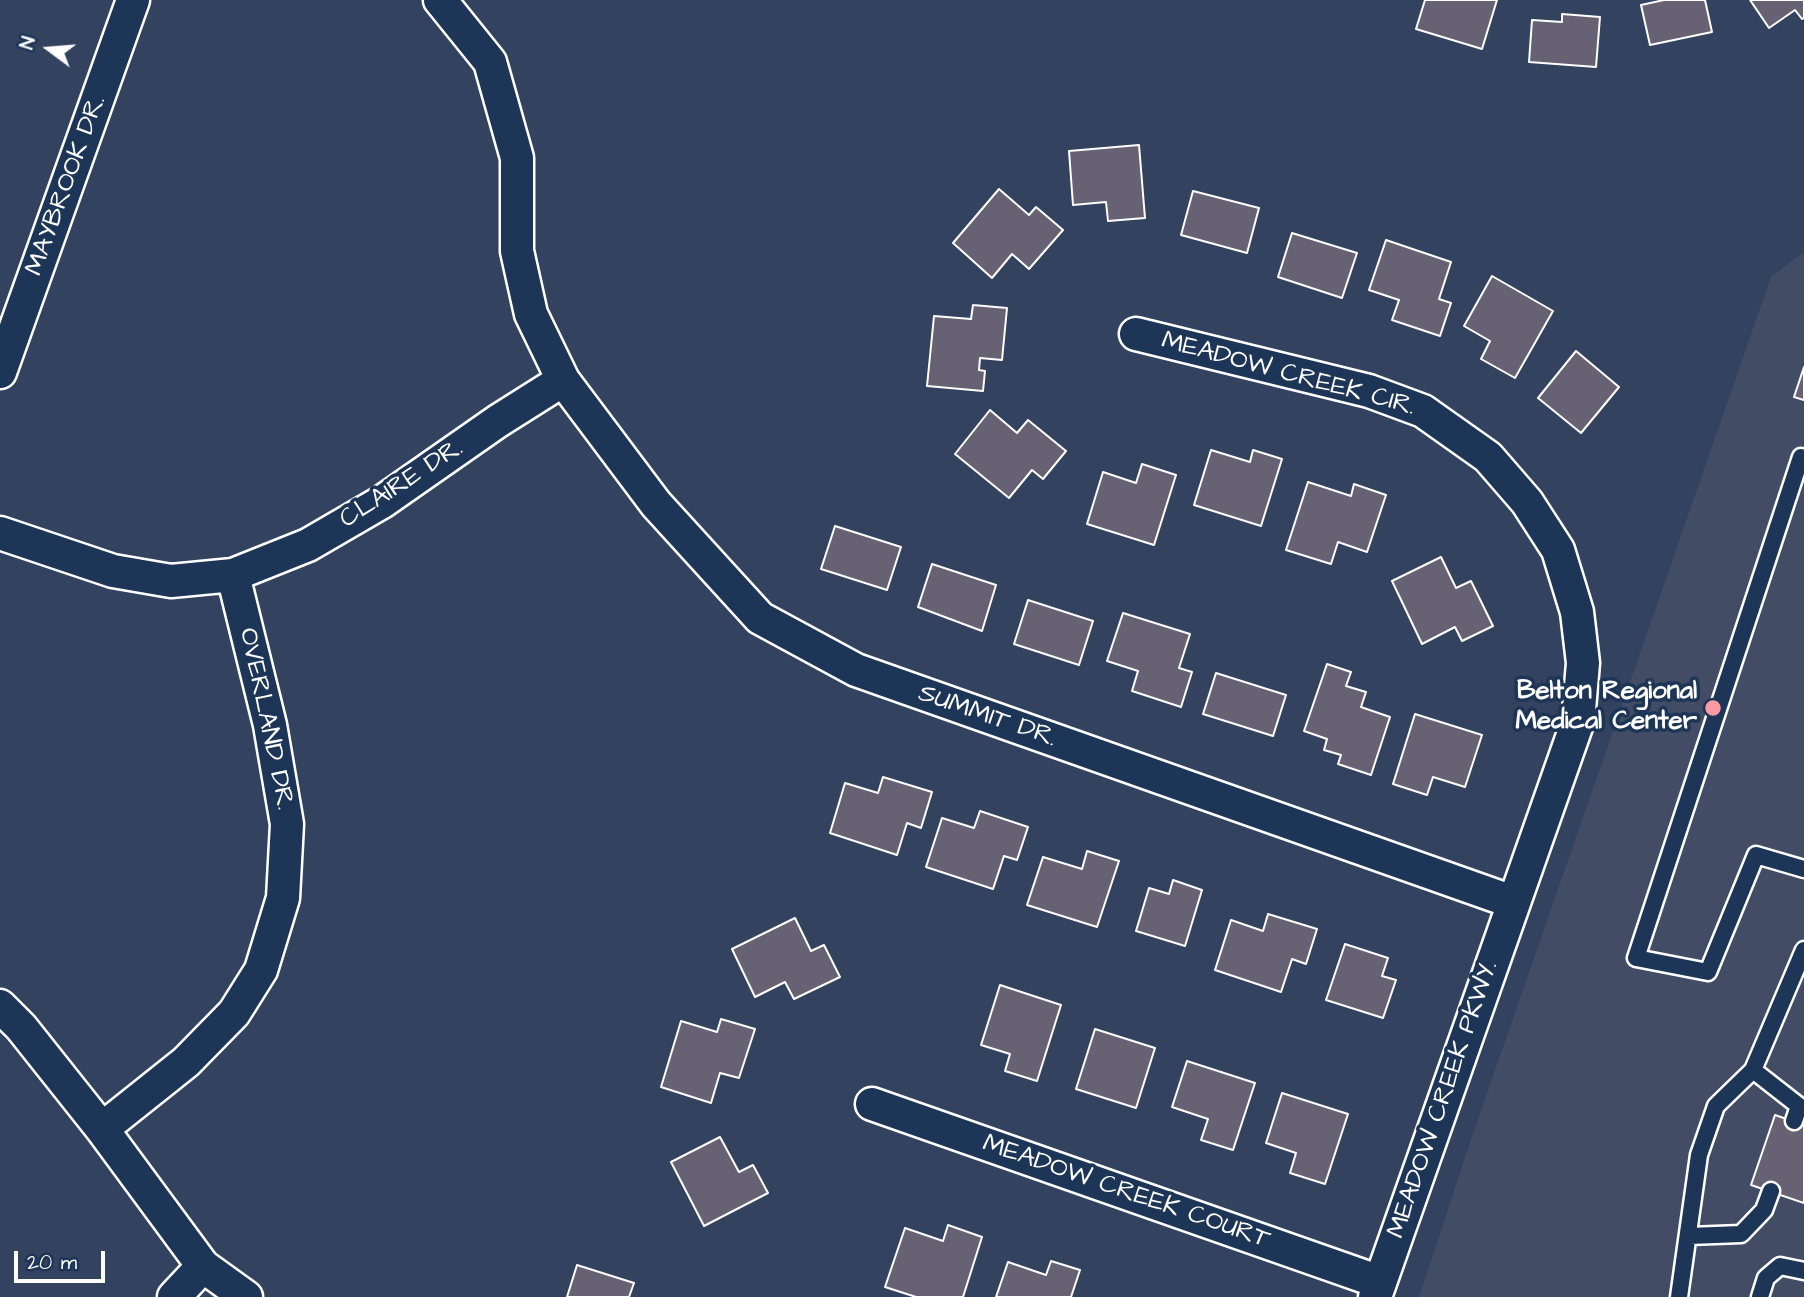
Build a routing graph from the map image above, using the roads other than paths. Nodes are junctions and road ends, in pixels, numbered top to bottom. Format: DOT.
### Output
graph roads {
  1 [pos="133,0"];
  2 [pos="440,0"];
  3 [pos="1136,334"];
  4 [pos="0,372"];
  5 [pos="563,380"];
  6 [pos="1804,458"];
  7 [pos="0,533"];
  8 [pos="233,575"];
  9 [pos="1804,869"];
  10 [pos="1513,902"];
  11 [pos="1804,950"];
  12 [pos="0,1006"];
  13 [pos="1754,1070"];
  14 [pos="872,1104"];
  15 [pos="1794,1121"];
  16 [pos="102,1129"];
  17 [pos="1771,1191"];
  18 [pos="1689,1236"];
  19 [pos="203,1266"];
  20 [pos="1804,1271"];
  21 [pos="1378,1289"];
  22 [pos="174,1297"];
  23 [pos="246,1297"];
  24 [pos="1679,1297"];
  25 [pos="1760,1297"];
  1 -- 4 [label="street, MAYBROOK DR."];
  2 -- 5 [label="street"];
  3 -- 10 [label="street, MEADOW CREEK CIR."];
  5 -- 8 [label="street, CLAIRE DR."];
  5 -- 10 [label="street, SUMMIT DR."];
  6 -- 9 [label="lane"];
  7 -- 8 [label="street, CLAIRE DR."];
  8 -- 16 [label="street, OVERLAND DR."];
  10 -- 21 [label="street, MEADOW CREEK PKWY."];
  11 -- 13 [label="lane"];
  12 -- 16 [label="street"];
  13 -- 15 [label="lane"];
  13 -- 18 [label="lane"];
  14 -- 21 [label="street, MEADOW CREEK COURT"];
  16 -- 19 [label="street"];
  17 -- 18 [label="lane"];
  18 -- 24 [label="lane"];
  19 -- 22 [label="street"];
  19 -- 23 [label="street"];
  20 -- 25 [label="lane"];
}
